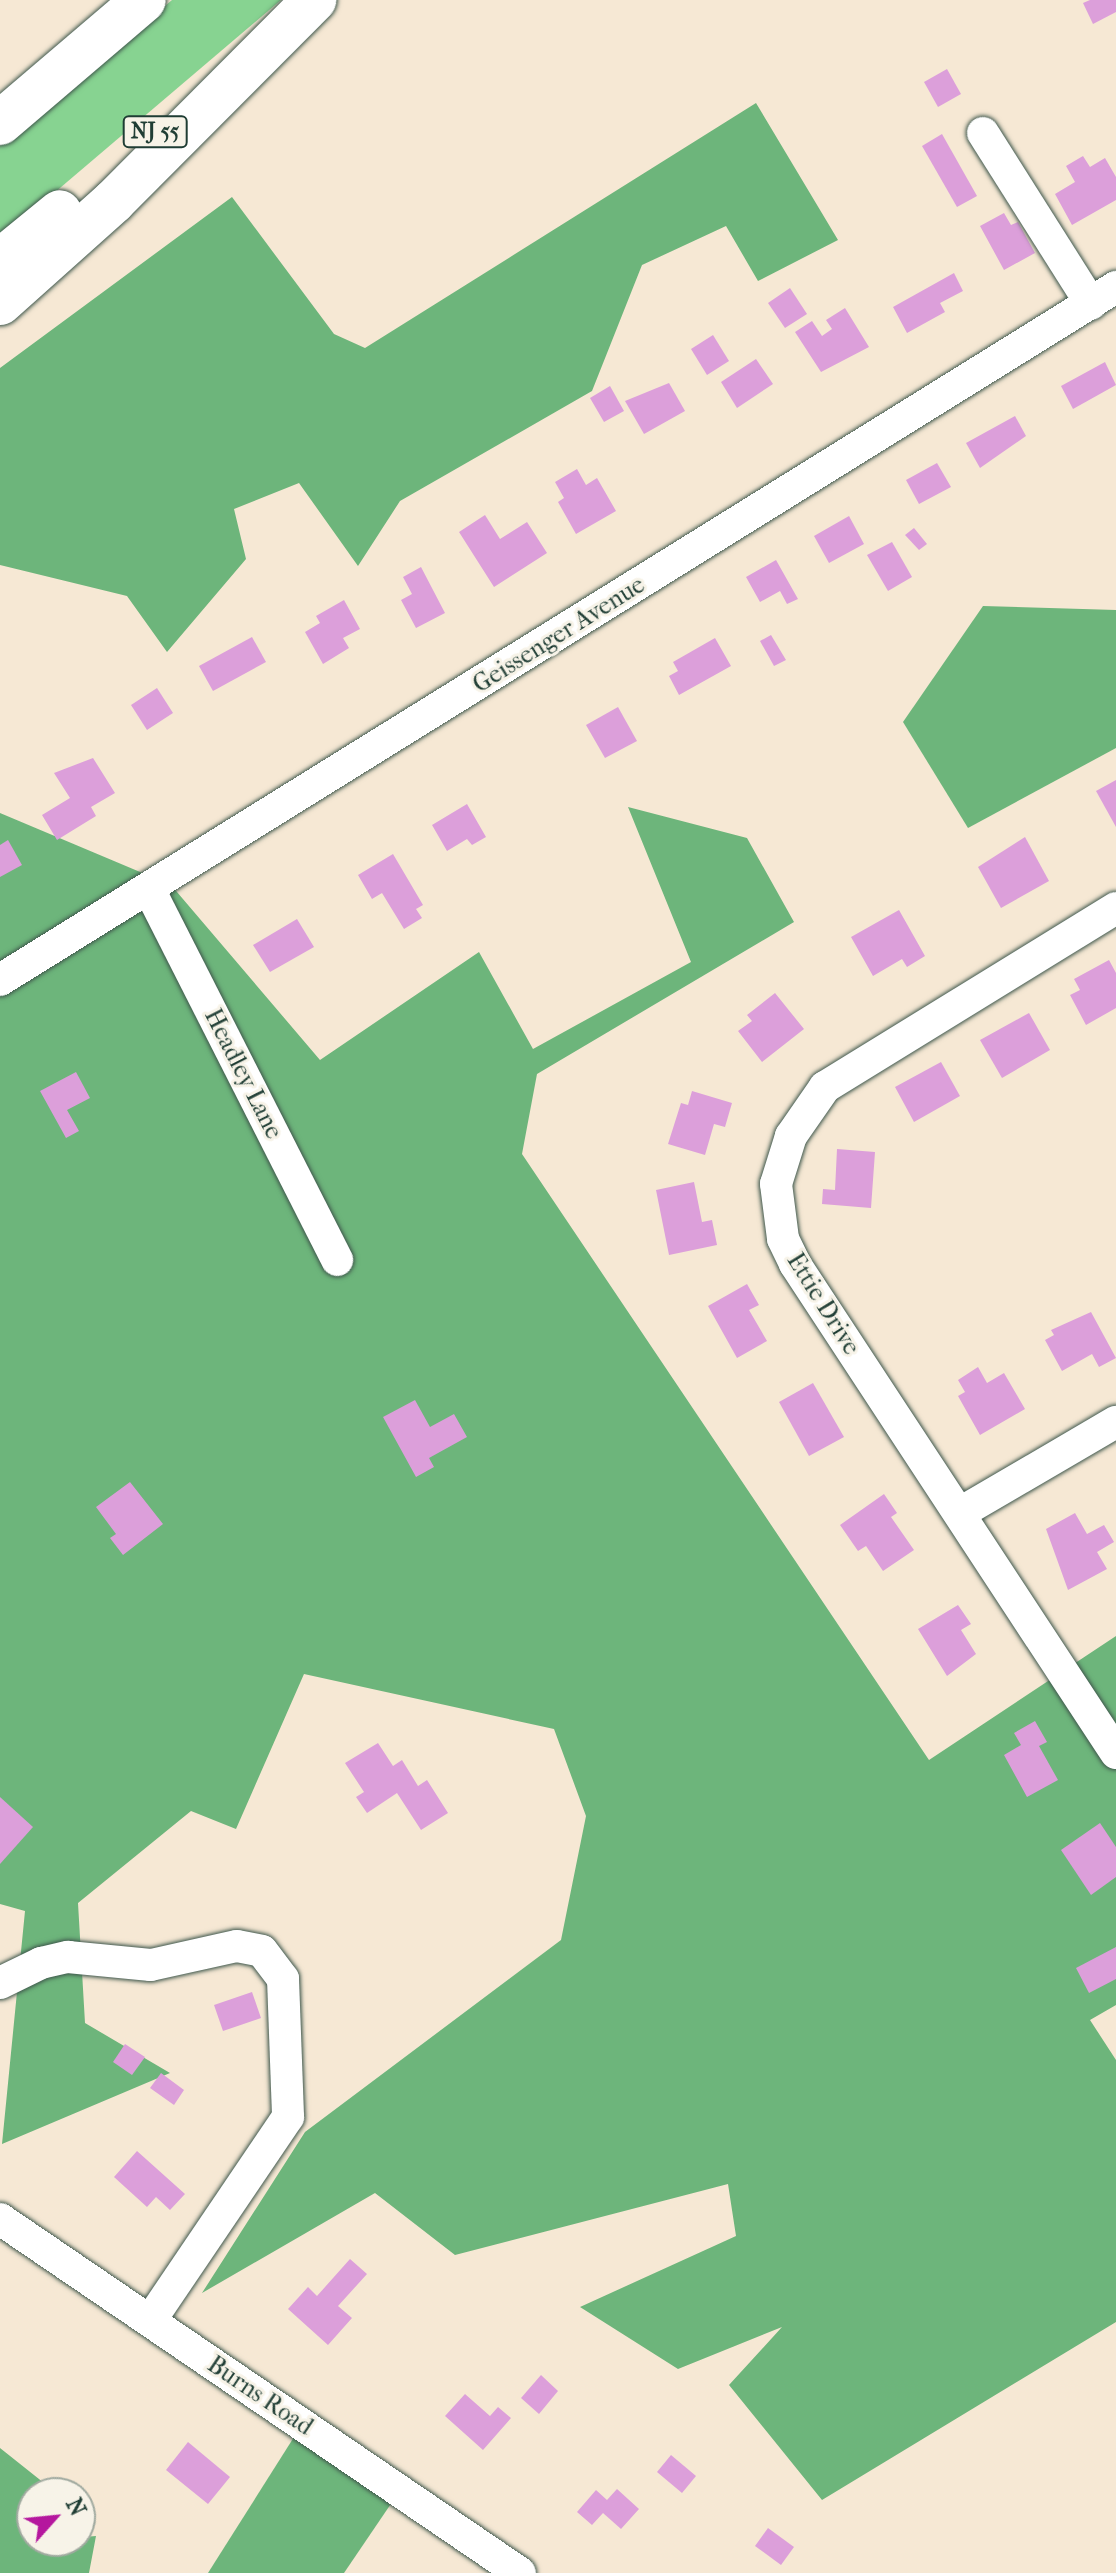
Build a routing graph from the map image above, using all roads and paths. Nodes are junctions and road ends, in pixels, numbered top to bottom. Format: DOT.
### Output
graph roads {
  1 [pos="109,0"];
  2 [pos="144,0"];
  3 [pos="307,0"];
  4 [pos="314,0"];
  5 [pos="0,89"];
  6 [pos="0,123"];
  7 [pos="983,133"];
  8 [pos="0,261"];
  9 [pos="1103,296"];
  10 [pos="0,303"];
  11 [pos="149,889"];
  12 [pos="1116,908"];
  13 [pos="0,980"];
  14 [pos="337,1260"];
  15 [pos="1116,1422"];
  16 [pos="960,1513"];
  17 [pos="1116,1753"];
  18 [pos="0,1983"];
  19 [pos="0,2219"];
  20 [pos="150,2321"];
  21 [pos="520,2573"];
  1 -- 5 [label="highway"];
  2 -- 6 [label="highway"];
  3 -- 8 [label="highway, NJ 55"];
  4 -- 10 [label="highway"];
  7 -- 9 [label="street"];
  9 -- 11 [label="street, Geissenger Avenue"];
  11 -- 13 [label="street, Geissenger Avenue"];
  11 -- 14 [label="street, Headley Lane"];
  12 -- 16 [label="street, Ettie Drive"];
  15 -- 16 [label="street"];
  16 -- 17 [label="street, Ettie Drive"];
  18 -- 20 [label="street"];
  19 -- 20 [label="street, Burns Road"];
  20 -- 21 [label="street, Burns Road"];
}
